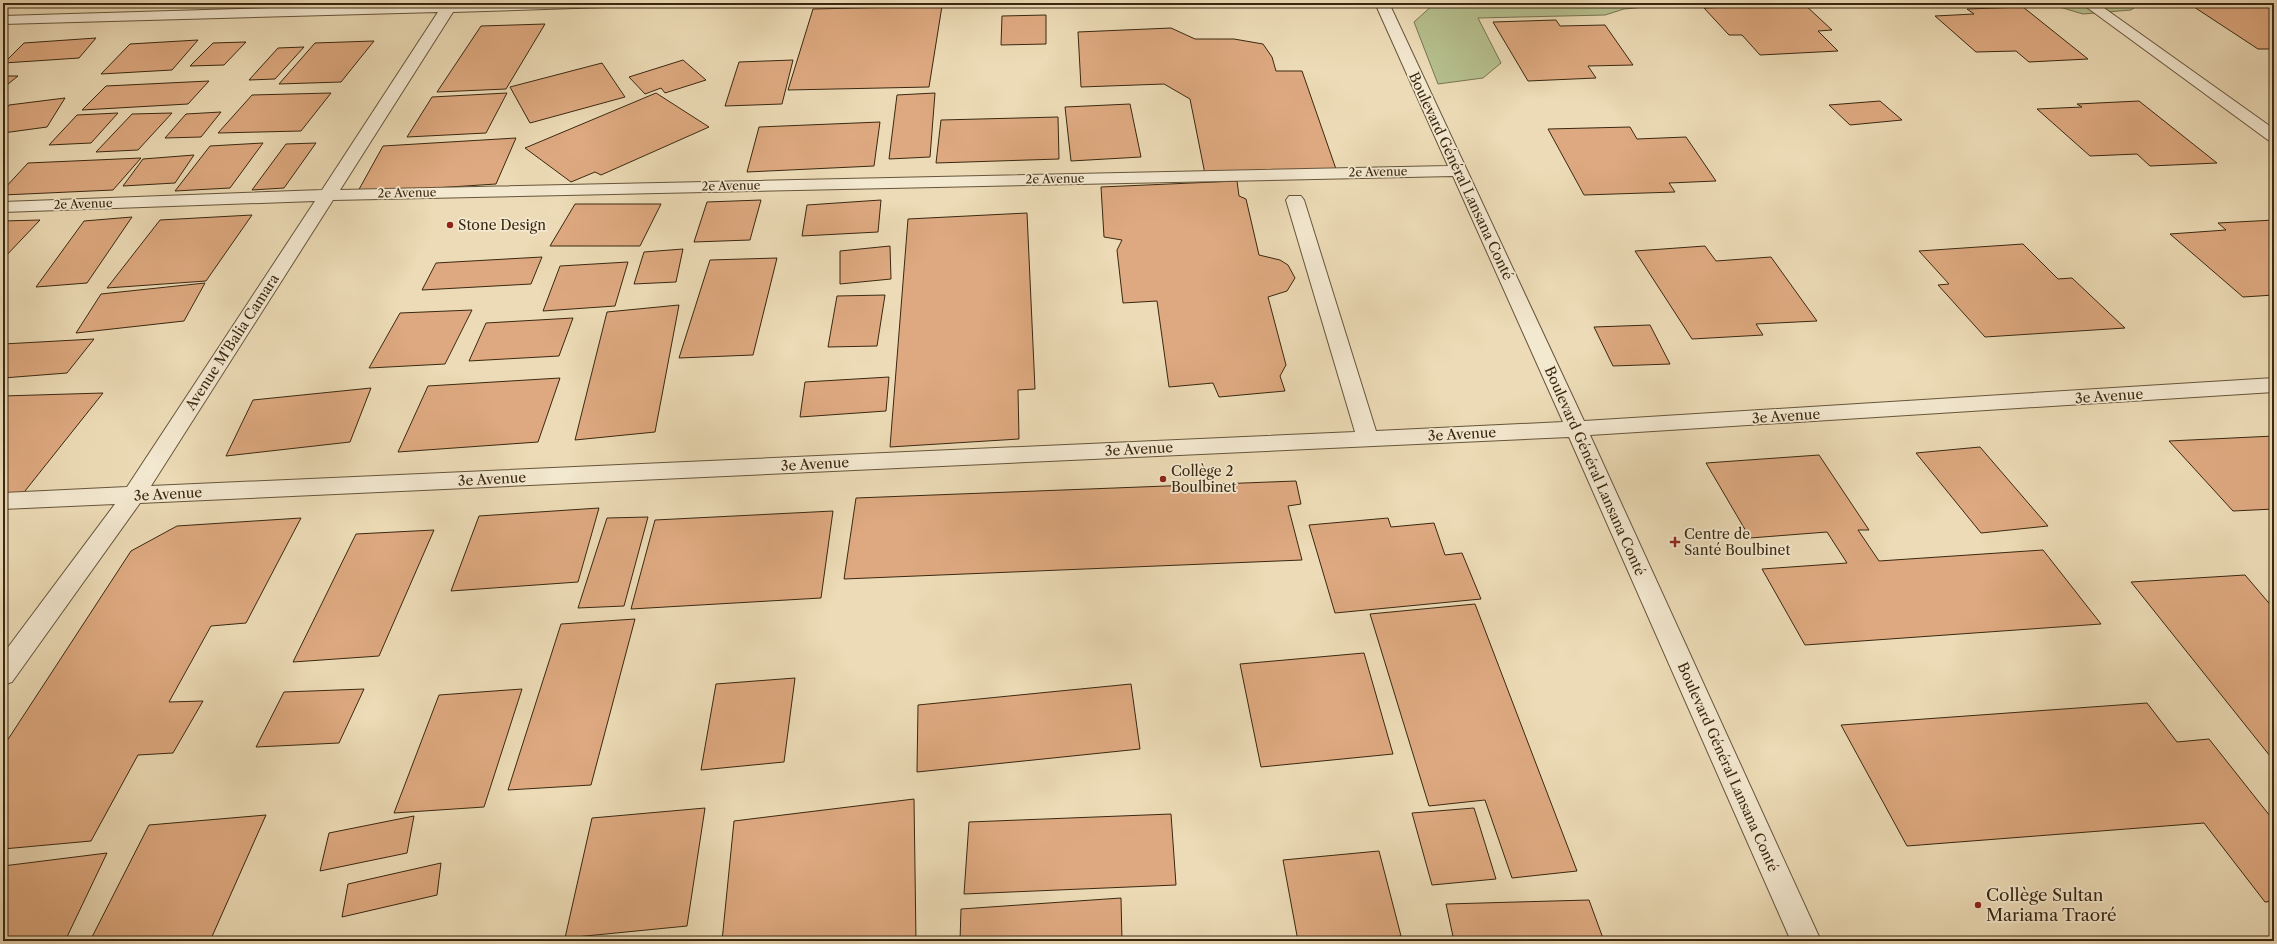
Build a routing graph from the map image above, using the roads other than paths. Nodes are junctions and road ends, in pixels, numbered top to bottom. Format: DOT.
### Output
graph roads {
  1 [pos="605,3"];
  2 [pos="1382,3"];
  3 [pos="2088,3"];
  4 [pos="450,5"];
  5 [pos="3,20"];
  6 [pos="2274,138"];
  7 [pos="1458,170"];
  8 [pos="327,195"];
  9 [pos="1295,200"];
  10 [pos="3,207"];
  11 [pos="2274,385"];
  12 [pos="1576,429"];
  13 [pos="1368,439"];
  14 [pos="134,495"];
  15 [pos="3,501"];
  16 [pos="3,674"];
  17 [pos="1806,941"];
  1 -- 4 [label="street"];
  2 -- 7 [label="street, Boulevard Général Lansana Conté"];
  3 -- 6 [label="street"];
  4 -- 5 [label="street"];
  4 -- 8 [label="street, Avenue M'Balia Camara"];
  7 -- 8 [label="street, 2e Avenue"];
  7 -- 12 [label="street, Boulevard Général Lansana Conté"];
  8 -- 10 [label="street, 2e Avenue"];
  8 -- 14 [label="street, Avenue M'Balia Camara"];
  9 -- 13 [label="street"];
  11 -- 12 [label="street, 3e Avenue"];
  12 -- 13 [label="street, 3e Avenue"];
  12 -- 17 [label="street, Boulevard Général Lansana Conté"];
  13 -- 14 [label="street, 3e Avenue"];
  14 -- 15 [label="street, 3e Avenue"];
  14 -- 16 [label="street, Avenue M'Balia Camara"];
}
